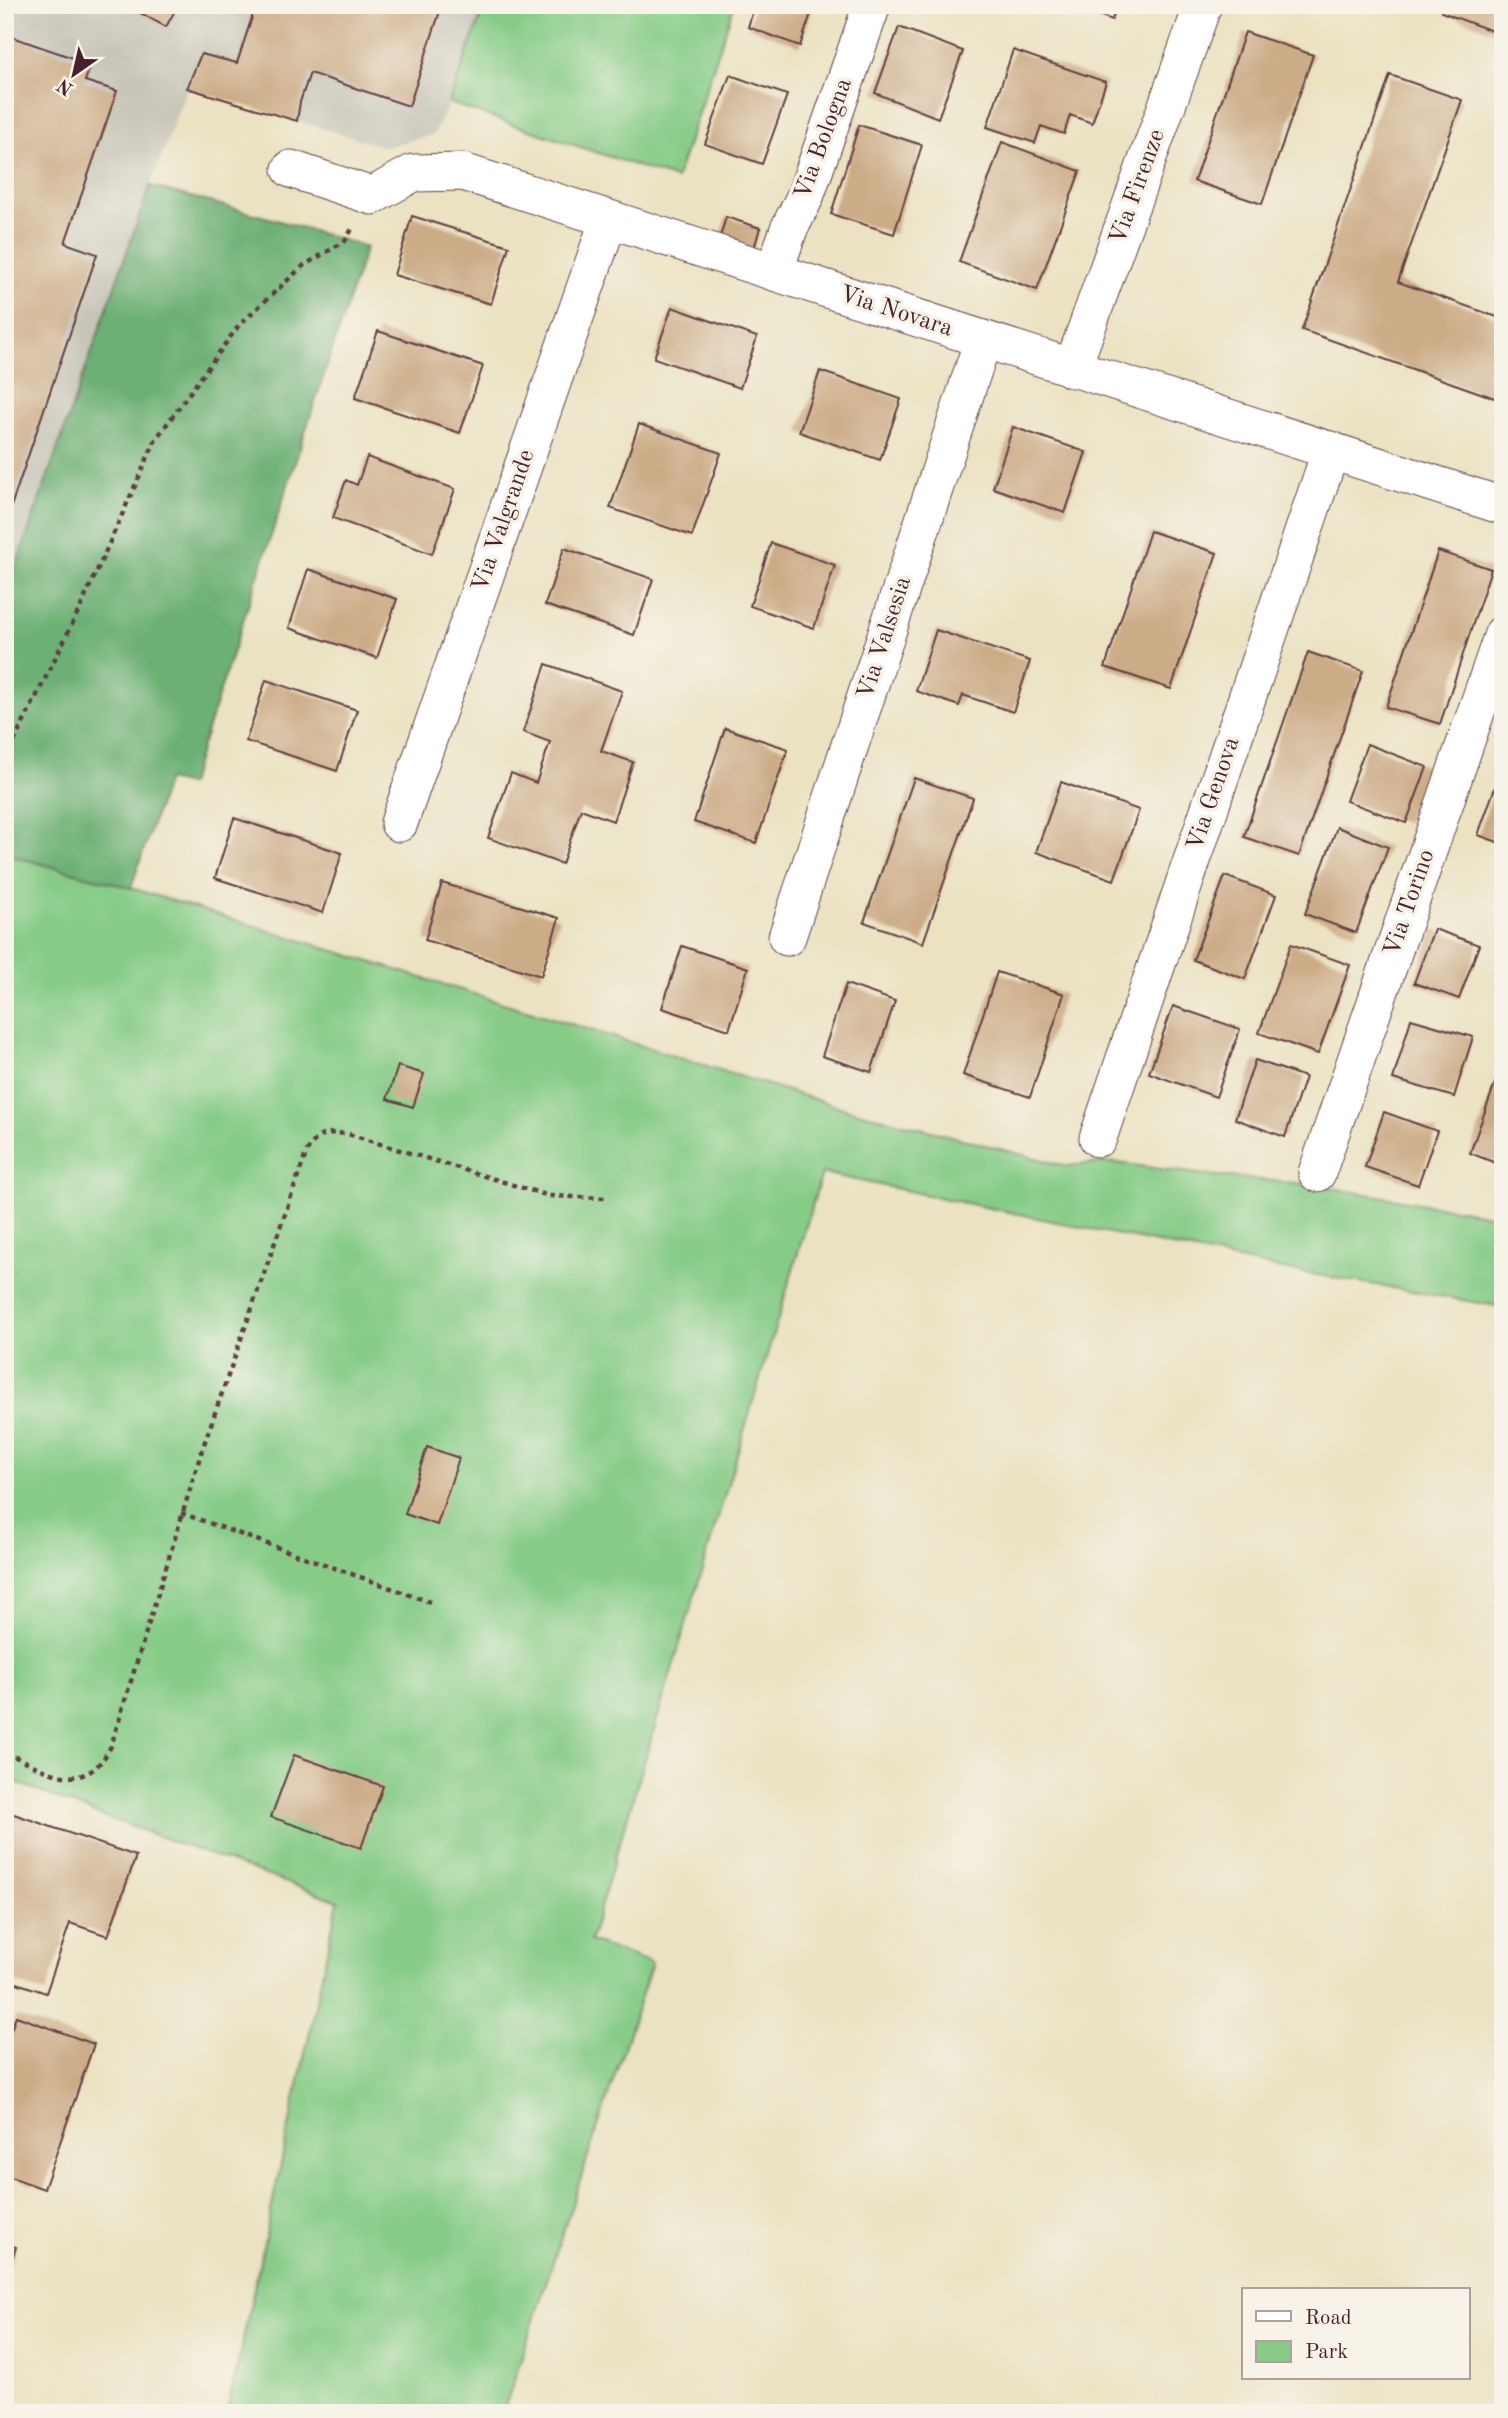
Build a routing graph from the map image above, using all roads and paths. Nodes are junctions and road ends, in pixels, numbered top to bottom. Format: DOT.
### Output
graph roads {
  1 [pos="872,5"];
  2 [pos="1203,5"];
  3 [pos="291,169"];
  4 [pos="372,196"];
  5 [pos="609,219"];
  6 [pos="774,272"];
  7 [pos="984,340"];
  8 [pos="1072,369"];
  9 [pos="1331,450"];
  10 [pos="1503,506"];
  11 [pos="1503,634"];
  12 [pos="5,760"];
  13 [pos="398,823"];
  14 [pos="787,937"];
  15 [pos="1098,1138"];
  16 [pos="1317,1173"];
  17 [pos="606,1198"];
  18 [pos="181,1513"];
  19 [pos="430,1602"];
  20 [pos="5,1752"];
  1 -- 6 [label="street, Via Bologna"];
  2 -- 8 [label="street, Via Firenze"];
  3 -- 4 [label="street"];
  4 -- 5 [label="street, Via Novara"];
  4 -- 12 [label="path"];
  5 -- 6 [label="street, Via Novara"];
  5 -- 13 [label="street, Via Valgrande"];
  6 -- 7 [label="street, Via Novara"];
  7 -- 8 [label="street, Via Novara"];
  7 -- 14 [label="street, Via Valsesia"];
  8 -- 9 [label="street, Via Novara"];
  9 -- 10 [label="street, Via Novara"];
  9 -- 15 [label="street, Via Genova"];
  11 -- 16 [label="street, Via Torino"];
  17 -- 18 [label="path"];
  18 -- 19 [label="path"];
  18 -- 20 [label="path"];
}
